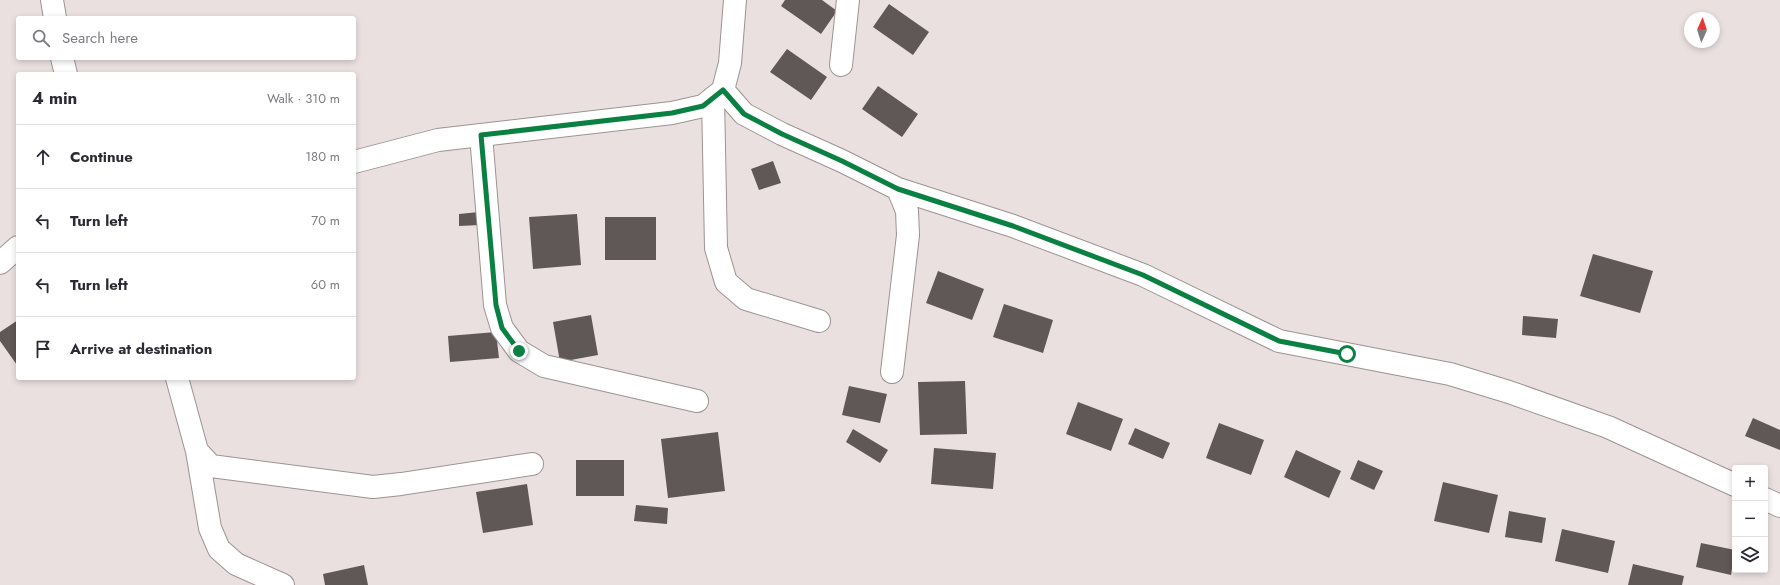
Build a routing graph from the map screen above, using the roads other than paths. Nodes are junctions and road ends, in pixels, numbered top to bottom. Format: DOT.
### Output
graph roads {
  1 [pos="52,0"];
  2 [pos="735,0"];
  3 [pos="848,0"];
  4 [pos="55,16"];
  5 [pos="62,60"];
  6 [pos="841,65"];
  7 [pos="66,72"];
  8 [pos="718,94"];
  9 [pos="481,135"];
  10 [pos="356,161"];
  11 [pos="898,189"];
  12 [pos="16,249"];
  13 [pos="0,263"];
  14 [pos="819,321"];
  15 [pos="892,372"];
  16 [pos="177,380"];
  17 [pos="697,401"];
  18 [pos="197,451"];
  19 [pos="532,464"];
  20 [pos="1732,484"];
  21 [pos="1768,500"];
  22 [pos="1780,506"];
  23 [pos="283,585"];
  1 -- 4 [label="street"];
  2 -- 8 [label="street"];
  3 -- 6 [label="street"];
  5 -- 7 [label="street"];
  8 -- 9 [label="street"];
  8 -- 11 [label="street"];
  8 -- 14 [label="street"];
  9 -- 10 [label="street"];
  9 -- 17 [label="street"];
  11 -- 15 [label="street"];
  11 -- 20 [label="street"];
  12 -- 13 [label="street"];
  16 -- 18 [label="street"];
  18 -- 19 [label="street"];
  18 -- 23 [label="street"];
  21 -- 22 [label="street"];
}
